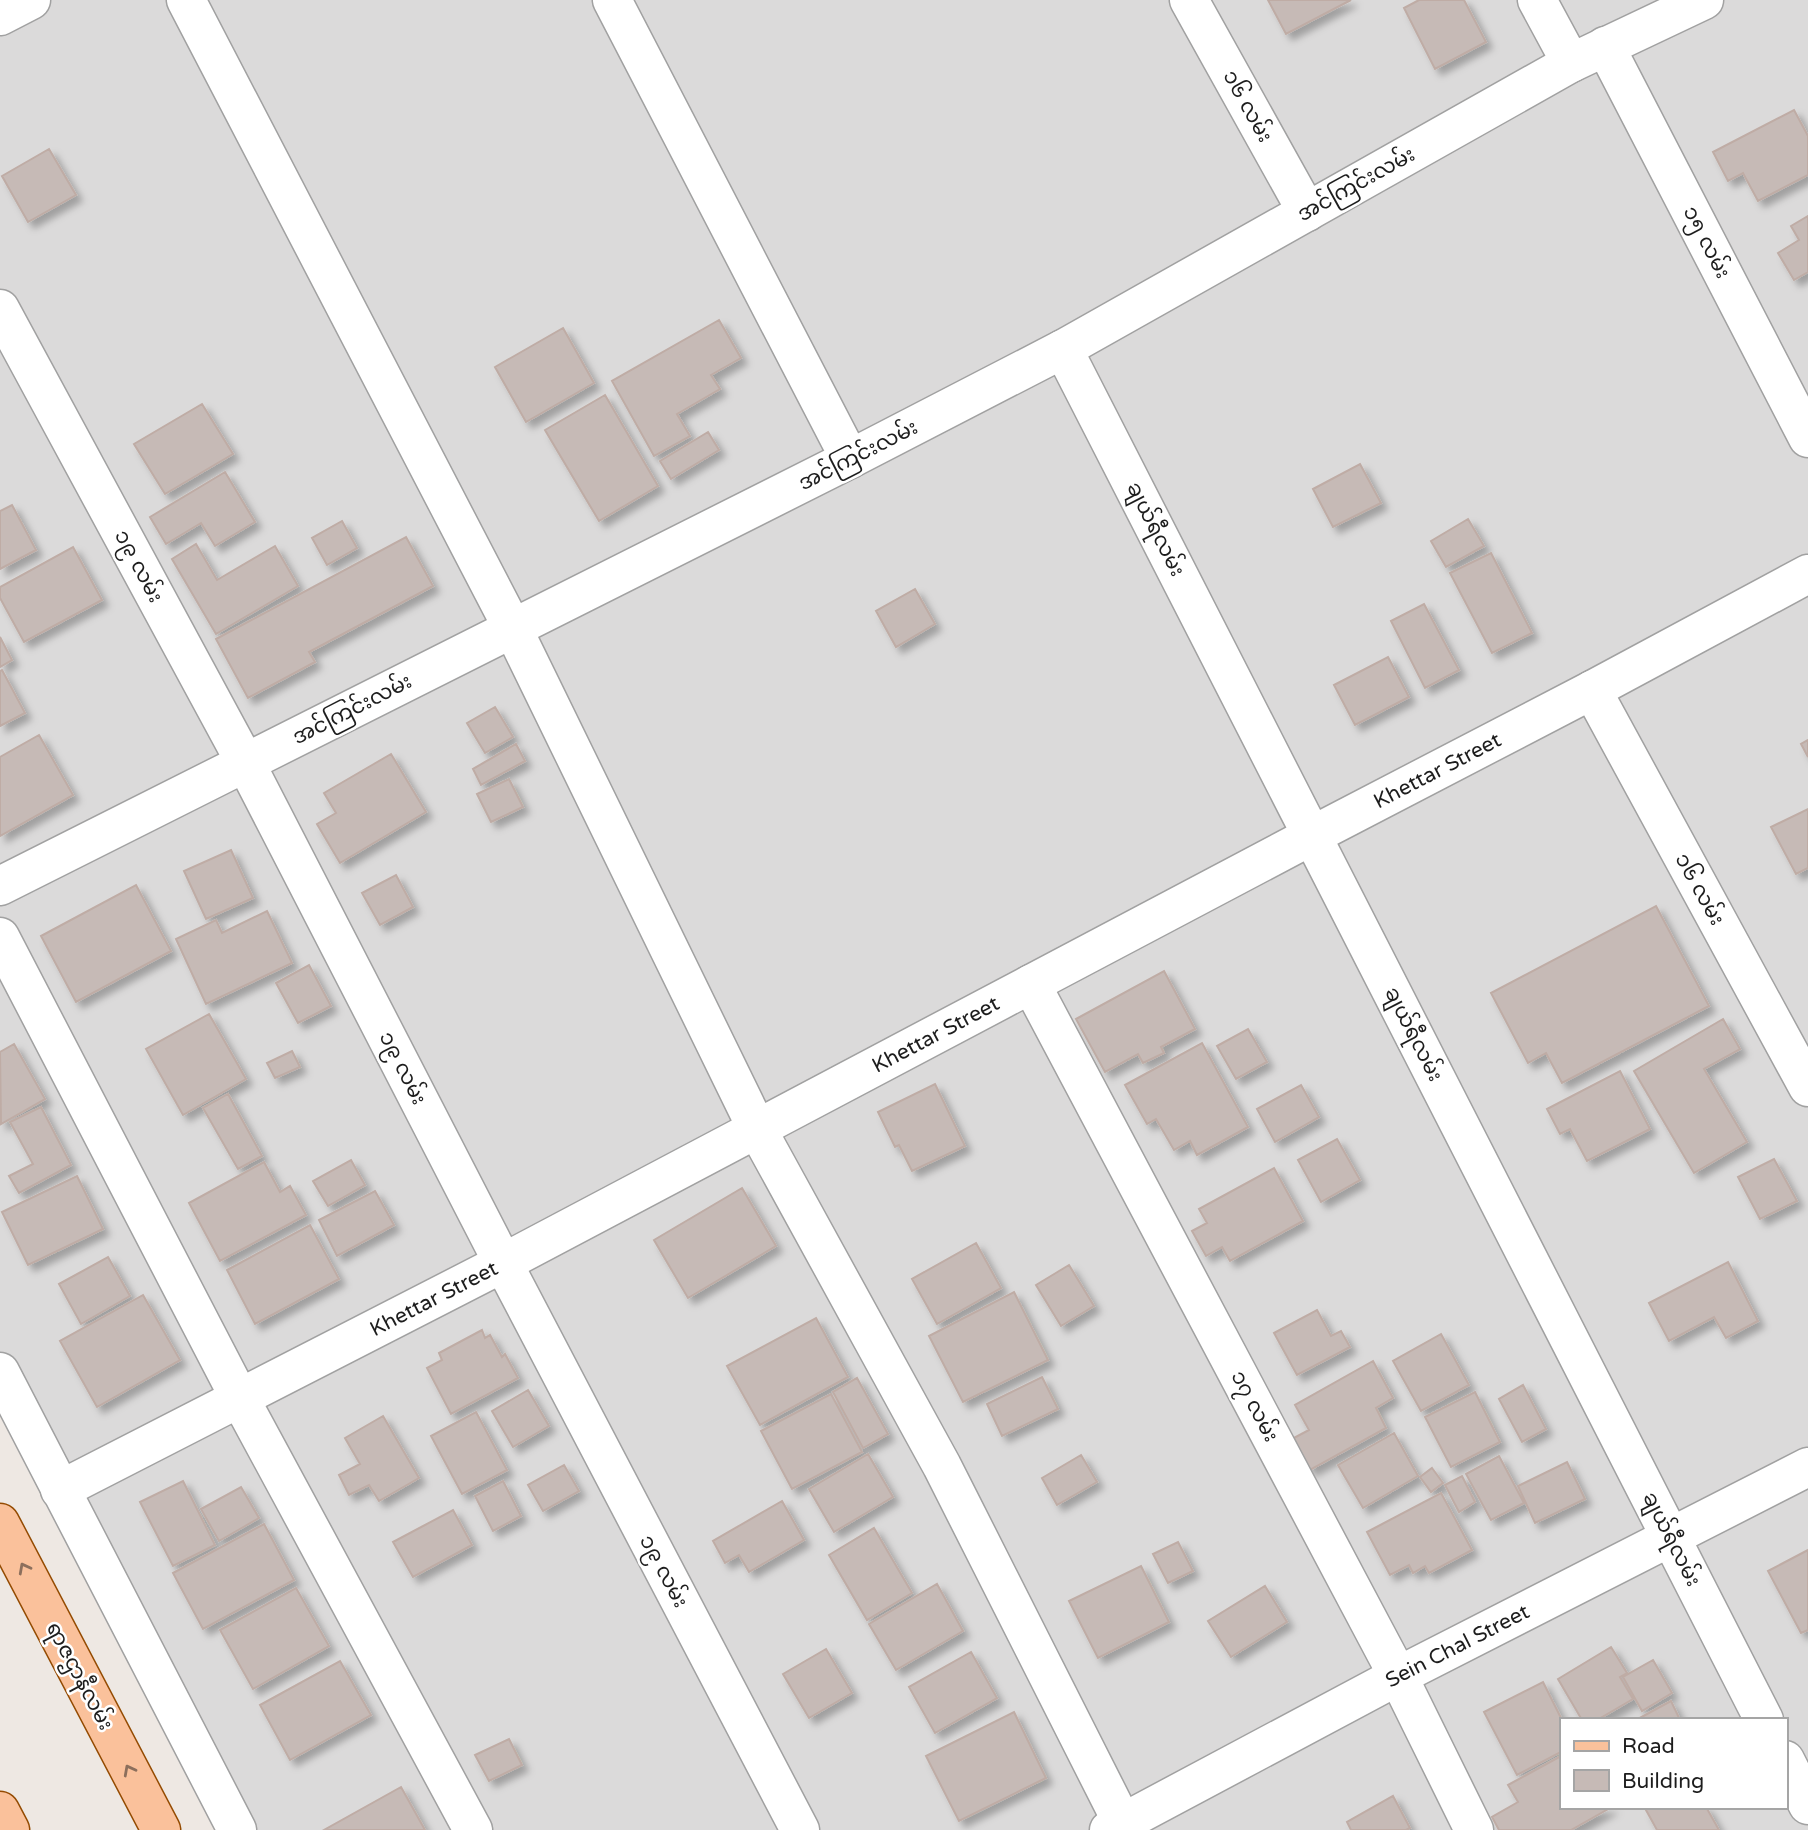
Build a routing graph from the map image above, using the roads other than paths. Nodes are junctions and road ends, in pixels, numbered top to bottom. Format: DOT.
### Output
graph roads {
  1 [pos="31,0"];
  2 [pos="186,0"];
  3 [pos="612,0"];
  4 [pos="1189,0"];
  5 [pos="1537,0"];
  6 [pos="1704,0"];
  7 [pos="0,16"];
  8 [pos="1605,46"];
  9 [pos="1571,63"];
  10 [pos="1307,212"];
  11 [pos="0,309"];
  12 [pos="1063,349"];
  13 [pos="1808,438"];
  14 [pos="850,459"];
  15 [pos="1808,574"];
  16 [pos="513,629"];
  17 [pos="1592,690"];
  18 [pos="245,762"];
  19 [pos="1313,835"];
  20 [pos="0,886"];
  21 [pos="0,937"];
  22 [pos="1031,984"];
  23 [pos="1808,1087"];
  24 [pos="757,1129"];
  25 [pos="503,1263"];
  26 [pos="0,1372"];
  27 [pos="239,1397"];
  28 [pos="1808,1467"];
  29 [pos="60,1490"];
  30 [pos="0,1523"];
  31 [pos="1671,1539"];
  32 [pos="1398,1676"];
  33 [pos="1763,1718"];
  34 [pos="1787,1764"];
  35 [pos="1808,1805"];
  36 [pos="0,1811"];
  37 [pos="1119,1828"];
  38 [pos="10,1830"];
  39 [pos="161,1830"];
  40 [pos="237,1830"];
  41 [pos="473,1830"];
  42 [pos="800,1830"];
  43 [pos="1474,1830"];
  1 -- 7 [label="street"];
  2 -- 16 [label="street"];
  3 -- 14 [label="street"];
  4 -- 10 [label="street, ၁၆ လမ်း"];
  5 -- 9 [label="street"];
  6 -- 8 [label="street, အင်ကြင်းလမ်း"];
  8 -- 9 [label="street, အင်ကြင်းလမ်း"];
  8 -- 13 [label="street, ၁၅ လမ်း"];
  9 -- 10 [label="street, အင်ကြင်းလမ်း"];
  10 -- 12 [label="street, အင်ကြင်းလမ်း"];
  11 -- 18 [label="street, ၁၉ လမ်း"];
  12 -- 14 [label="street, အင်ကြင်းလမ်း"];
  12 -- 19 [label="street, ချယ်ရီလမ်း"];
  14 -- 16 [label="street, အင်ကြင်းလမ်း"];
  15 -- 17 [label="street, Khettar Street"];
  16 -- 18 [label="street, အင်ကြင်းလမ်း"];
  16 -- 24 [label="street"];
  17 -- 19 [label="street, Khettar Street"];
  17 -- 23 [label="street, ၁၆ လမ်း"];
  18 -- 20 [label="street, အင်ကြင်းလမ်း"];
  18 -- 25 [label="street, ၁၉ လမ်း"];
  19 -- 22 [label="street, Khettar Street"];
  19 -- 31 [label="street, ချယ်ရီလမ်း"];
  21 -- 27 [label="street"];
  22 -- 24 [label="street, Khettar Street"];
  22 -- 32 [label="street, ၁၇ လမ်း"];
  24 -- 25 [label="street, Khettar Street"];
  24 -- 37 [label="street"];
  25 -- 27 [label="street, Khettar Street"];
  25 -- 42 [label="street, ၁၉ လမ်း"];
  26 -- 29 [label="street"];
  27 -- 29 [label="street, Khettar Street"];
  27 -- 41 [label="street"];
  28 -- 31 [label="street, Sein Chal Street"];
  29 -- 40 [label="street"];
  39 -- 30 [label="main road, ရာဇဌာနီလမ်း, one-way"];
  31 -- 32 [label="street, Sein Chal Street"];
  31 -- 33 [label="street, ချယ်ရီလမ်း"];
  32 -- 37 [label="street, Sein Chal Street"];
  32 -- 43 [label="street, ၁၇ လမ်း"];
  34 -- 35 [label="street"];
  36 -- 38 [label="main road"];
}
